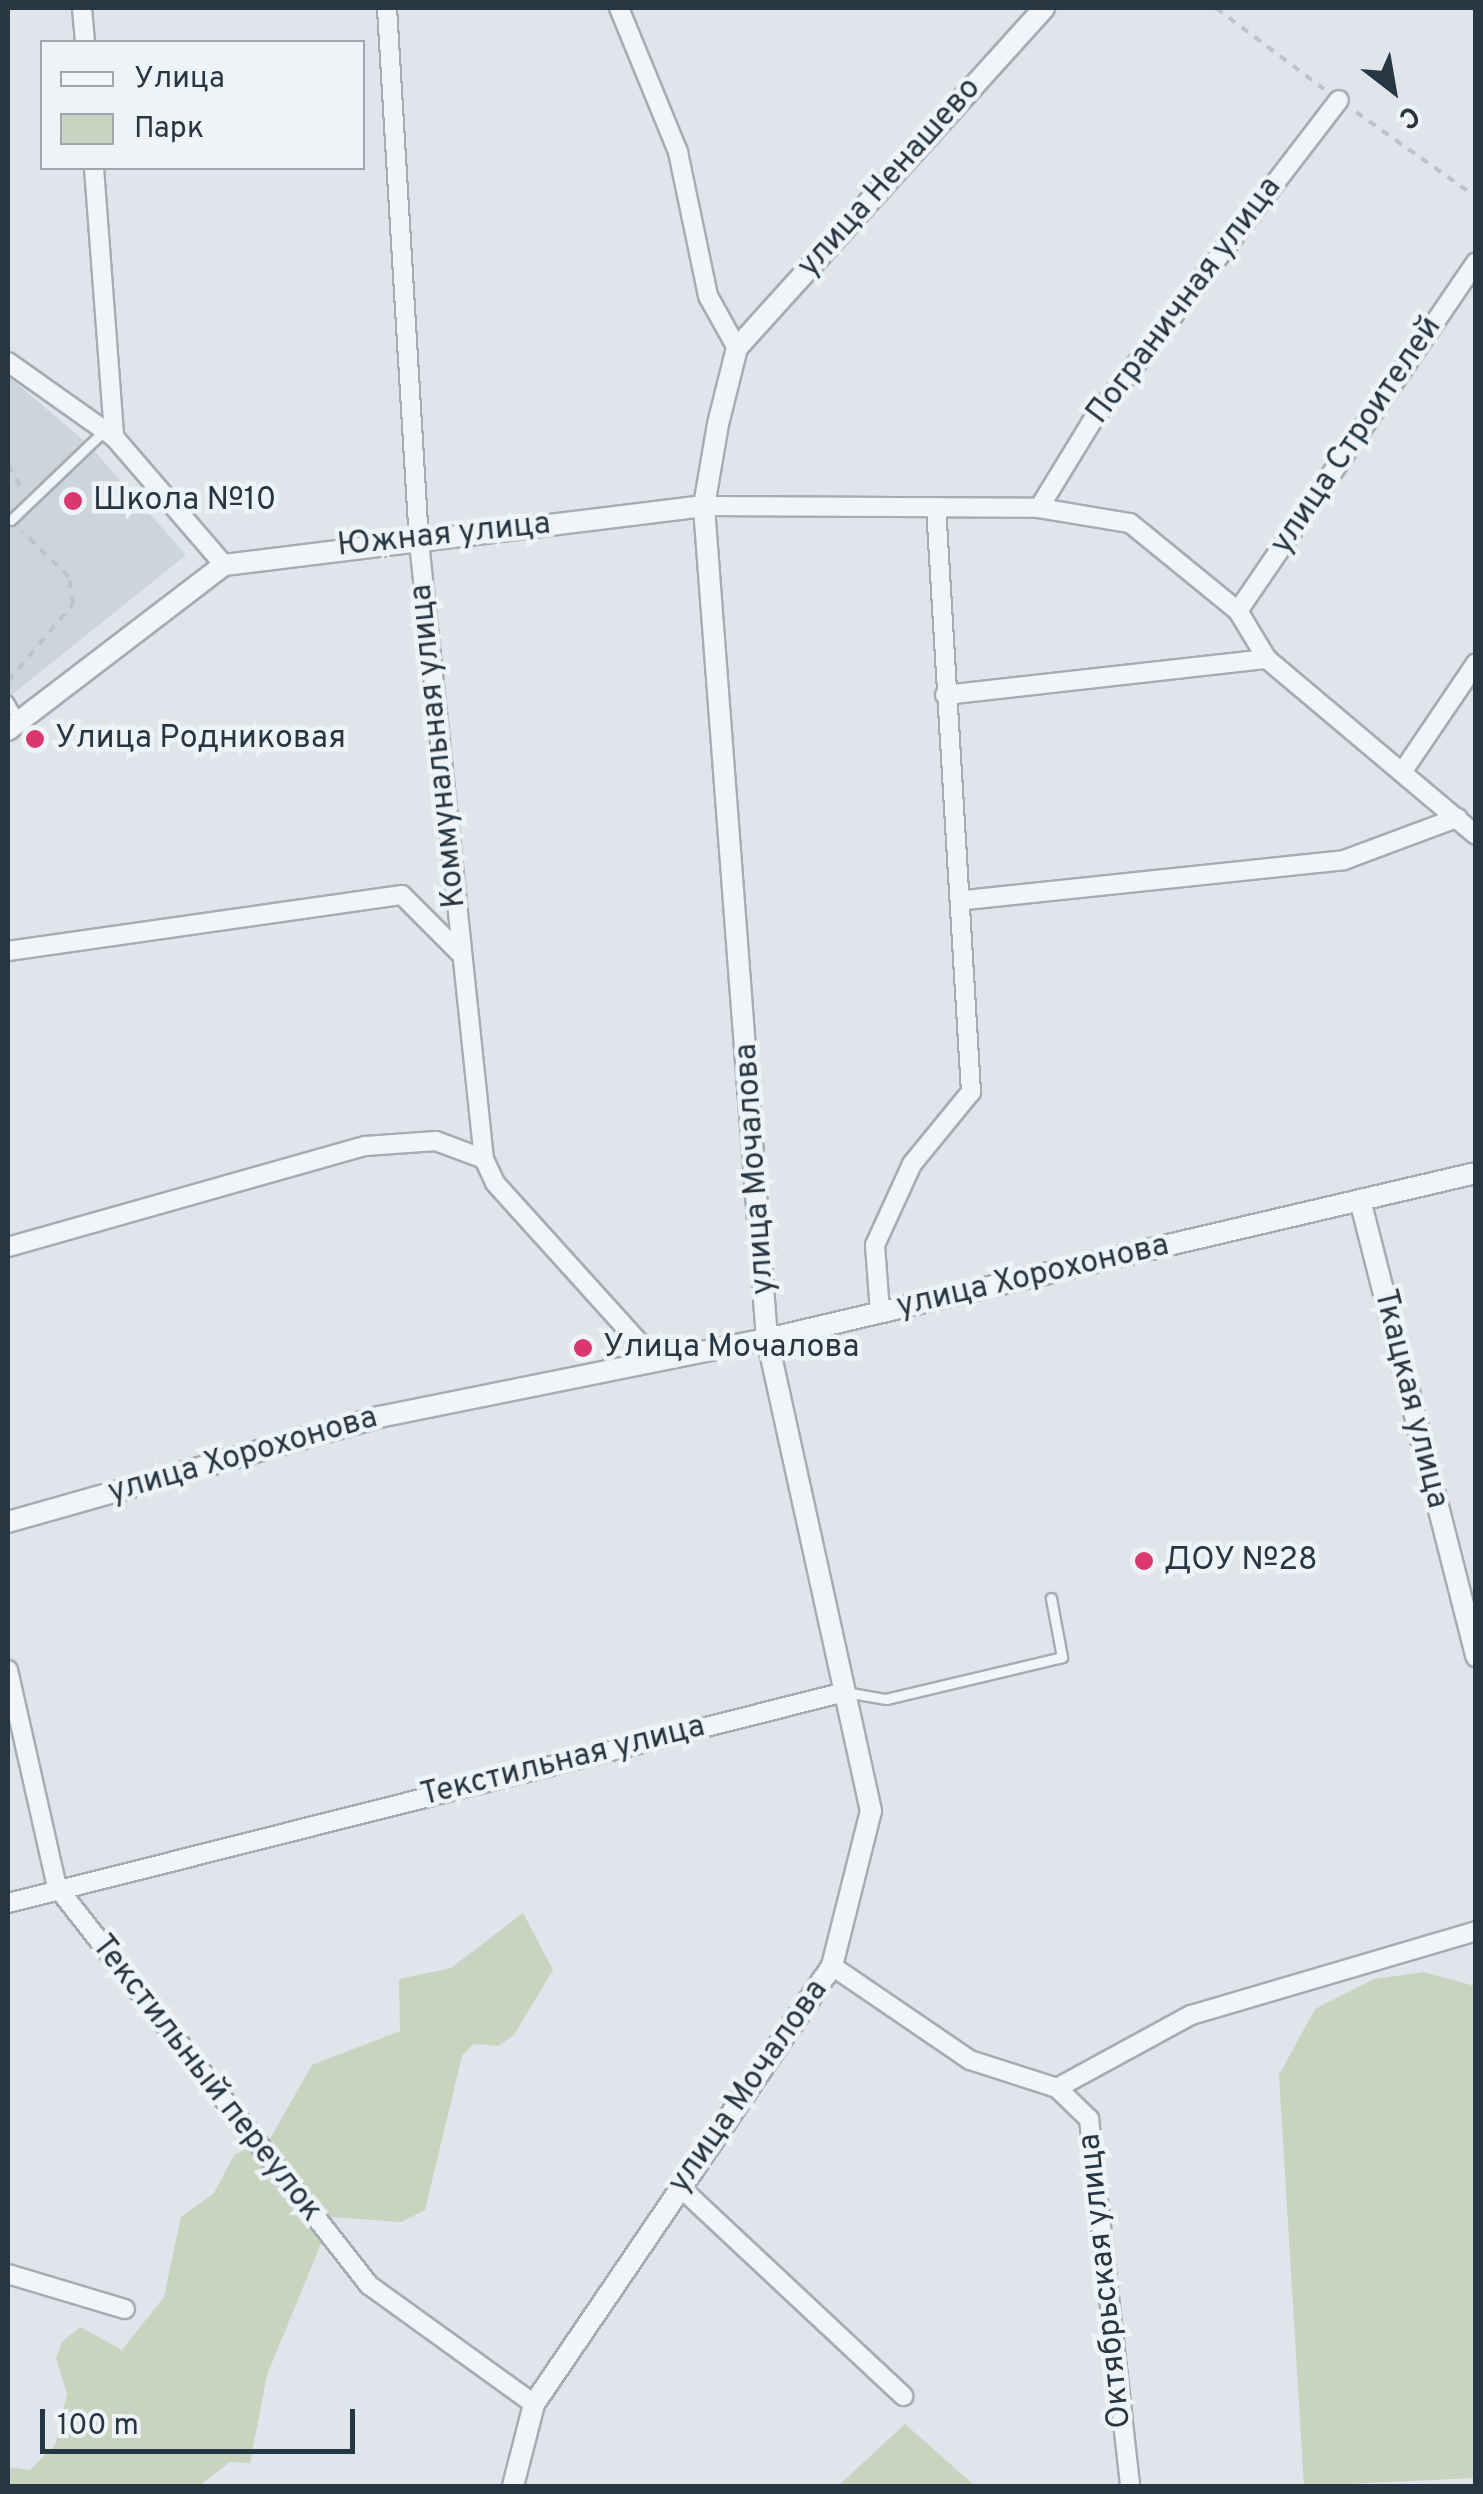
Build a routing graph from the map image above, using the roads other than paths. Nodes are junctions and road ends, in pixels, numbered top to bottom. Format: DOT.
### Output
graph roads {
  1 [pos="82,8"];
  2 [pos="387,8"];
  3 [pos="619,8"];
  4 [pos="1044,8"];
  5 [pos="85,40"];
  6 [pos="1339,100"];
  7 [pos="94,170"];
  8 [pos="1476,262"];
  9 [pos="737,348"];
  10 [pos="8,362"];
  11 [pos="110,434"];
  12 [pos="704,506"];
  13 [pos="936,507"];
  14 [pos="1039,508"];
  15 [pos="11,520"];
  16 [pos="419,542"];
  17 [pos="224,565"];
  18 [pos="1238,611"];
  19 [pos="1267,659"];
  20 [pos="1476,664"];
  21 [pos="945,695"];
  22 [pos="8,701"];
  23 [pos="13,726"];
  24 [pos="1403,771"];
  25 [pos="1458,818"];
  26 [pos="1476,834"];
  27 [pos="965,900"];
  28 [pos="8,950"];
  29 [pos="459,952"];
  30 [pos="484,1159"];
  31 [pos="1476,1174"];
  32 [pos="1360,1200"];
  33 [pos="8,1247"];
  34 [pos="880,1312"];
  35 [pos="767,1340"];
  36 [pos="655,1360"];
  37 [pos="8,1522"];
  38 [pos="1051,1598"];
  39 [pos="1476,1656"];
  40 [pos="8,1670"];
  41 [pos="845,1692"];
  42 [pos="57,1887"];
  43 [pos="8,1903"];
  44 [pos="1476,1931"];
  45 [pos="832,1966"];
  46 [pos="1057,2088"];
  47 [pos="680,2187"];
  48 [pos="8,2274"];
  49 [pos="125,2309"];
  50 [pos="903,2396"];
  51 [pos="534,2404"];
  52 [pos="513,2486"];
  53 [pos="1130,2486"];
  1 -- 5 [label="street"];
  2 -- 16 [label="street, Коммунальная улица"];
  3 -- 9 [label="street"];
  4 -- 9 [label="street, улица Ненашево"];
  6 -- 14 [label="street, Пограничная улица"];
  7 -- 11 [label="street"];
  8 -- 18 [label="street, улица Строителей"];
  9 -- 12 [label="street, улица Мочалова"];
  10 -- 11 [label="street"];
  11 -- 15 [label="lane"];
  11 -- 17 [label="street"];
  12 -- 13 [label="street, Южная улица"];
  12 -- 16 [label="street, Южная улица"];
  12 -- 35 [label="street, улица Мочалова"];
  13 -- 14 [label="street, Южная улица"];
  13 -- 21 [label="street"];
  14 -- 18 [label="street, Южная улица"];
  16 -- 17 [label="street, Южная улица"];
  16 -- 29 [label="street, Коммунальная улица"];
  17 -- 23 [label="street"];
  18 -- 19 [label="street, Южная улица"];
  19 -- 21 [label="street"];
  19 -- 24 [label="street, Южная улица"];
  20 -- 24 [label="street"];
  21 -- 27 [label="street"];
  22 -- 23 [label="lane"];
  24 -- 25 [label="street, Южная улица"];
  25 -- 26 [label="street, Южная улица"];
  25 -- 27 [label="street"];
  27 -- 34 [label="street"];
  28 -- 29 [label="street"];
  29 -- 30 [label="street, Коммунальная улица"];
  30 -- 33 [label="street"];
  30 -- 36 [label="street, Коммунальная улица"];
  31 -- 32 [label="street, улица Хорохонова"];
  32 -- 34 [label="street, улица Хорохонова"];
  32 -- 39 [label="street, Ткацкая улица"];
  34 -- 35 [label="street, улица Хорохонова"];
  35 -- 36 [label="street, улица Хорохонова"];
  35 -- 41 [label="street, улица Мочалова"];
  36 -- 37 [label="street, улица Хорохонова"];
  38 -- 41 [label="lane, Текстильная улица"];
  40 -- 42 [label="street, Текстильный переулок"];
  41 -- 42 [label="street, Текстильная улица"];
  41 -- 45 [label="street, улица Мочалова"];
  42 -- 43 [label="street, Текстильная улица"];
  42 -- 51 [label="street, Текстильный переулок"];
  44 -- 46 [label="street"];
  45 -- 46 [label="street"];
  45 -- 47 [label="street, улица Мочалова"];
  46 -- 53 [label="street, Октябрьская улица"];
  47 -- 50 [label="street"];
  47 -- 51 [label="street, улица Мочалова"];
  48 -- 49 [label="street"];
  51 -- 52 [label="street, улица Мочалова"];
}
